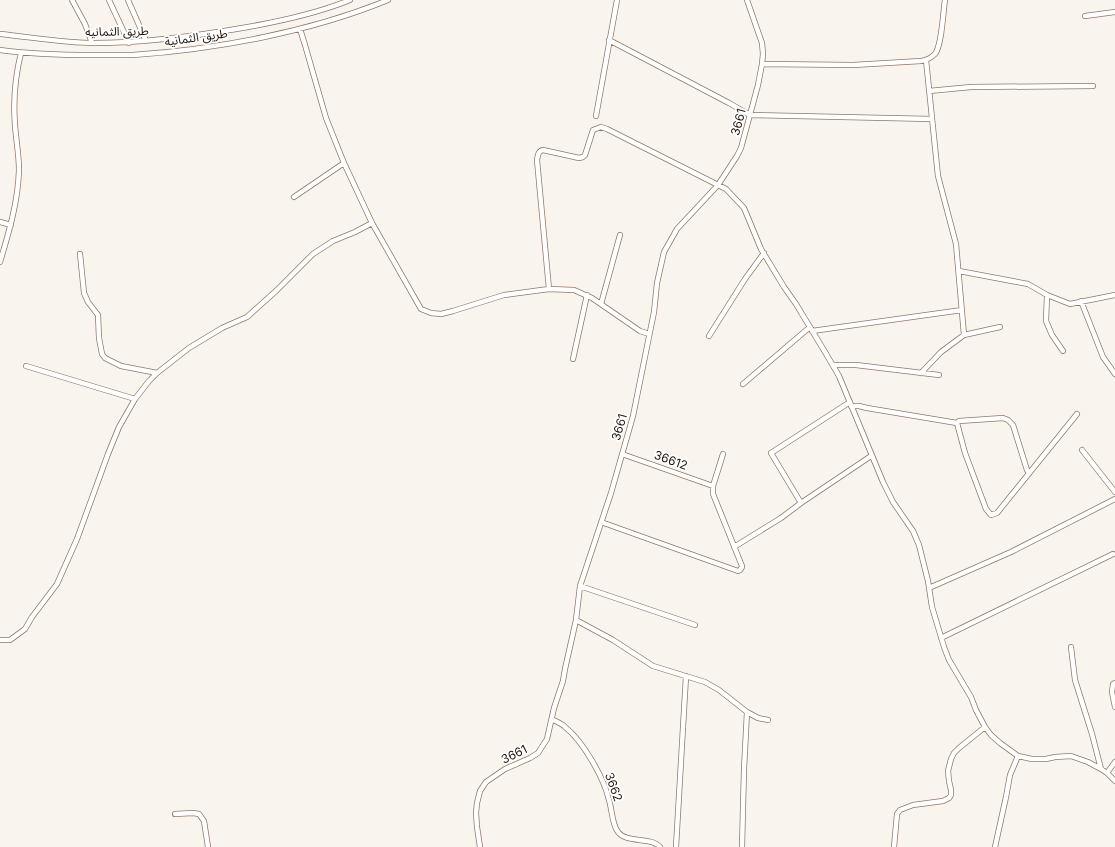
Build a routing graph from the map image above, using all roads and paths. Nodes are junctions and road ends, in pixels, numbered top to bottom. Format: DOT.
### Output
graph roads {
  1 [pos="72,0"];
  2 [pos="109,0"];
  3 [pos="128,0"];
  4 [pos="348,0"];
  5 [pos="388,0"];
  6 [pos="617,0"];
  7 [pos="747,0"];
  8 [pos="945,0"];
  9 [pos="1115,12"];
  10 [pos="1085,16"];
  11 [pos="300,29"];
  12 [pos="0,34"];
  13 [pos="609,40"];
  14 [pos="146,41"];
  15 [pos="129,42"];
  16 [pos="92,43"];
  17 [pos="0,50"];
  18 [pos="21,53"];
  19 [pos="926,60"];
  20 [pos="762,64"];
  21 [pos="1093,86"];
  22 [pos="929,91"];
  23 [pos="750,115"];
  24 [pos="596,116"];
  25 [pos="932,119"];
  26 [pos="344,163"];
  27 [pos="718,185"];
  28 [pos="294,197"];
  29 [pos="0,222"];
  30 [pos="372,223"];
  31 [pos="11,225"];
  32 [pos="620,235"];
  33 [pos="764,253"];
  34 [pos="80,254"];
  35 [pos="0,262"];
  36 [pos="958,271"];
  37 [pos="549,289"];
  38 [pos="587,295"];
  39 [pos="1047,295"];
  40 [pos="1115,295"];
  41 [pos="1081,302"];
  42 [pos="601,304"];
  43 [pos="962,310"];
  44 [pos="1000,326"];
  45 [pos="811,329"];
  46 [pos="649,334"];
  47 [pos="964,335"];
  48 [pos="709,336"];
  49 [pos="1063,351"];
  50 [pos="573,359"];
  51 [pos="833,365"];
  52 [pos="26,366"];
  53 [pos="157,373"];
  54 [pos="921,373"];
  55 [pos="1115,374"];
  56 [pos="939,375"];
  57 [pos="743,384"];
  58 [pos="135,399"];
  59 [pos="851,404"];
  60 [pos="1077,414"];
  61 [pos="957,423"];
  62 [pos="1082,450"];
  63 [pos="622,454"];
  64 [pos="723,454"];
  65 [pos="872,456"];
  66 [pos="1029,473"];
  67 [pos="713,486"];
  68 [pos="1115,492"];
  69 [pos="1115,499"];
  70 [pos="800,503"];
  71 [pos="601,522"];
  72 [pos="734,547"];
  73 [pos="1113,554"];
  74 [pos="580,586"];
  75 [pos="929,588"];
  76 [pos="576,620"];
  77 [pos="695,625"];
  78 [pos="941,638"];
  79 [pos="0,640"];
  80 [pos="1071,648"];
  81 [pos="686,676"];
  82 [pos="1115,683"];
  83 [pos="1115,707"];
  84 [pos="747,712"];
  85 [pos="552,719"];
  86 [pos="768,720"];
  87 [pos="985,727"];
  88 [pos="1018,756"];
  89 [pos="1115,762"];
  90 [pos="1101,769"];
  91 [pos="1107,773"];
  92 [pos="1115,781"];
  93 [pos="175,814"];
  94 [pos="208,847"];
  95 [pos="480,847"];
  96 [pos="661,847"];
  97 [pos="676,847"];
  98 [pos="742,847"];
  99 [pos="894,847"];
  100 [pos="994,847"];
  1 -- 16 [label="street"];
  2 -- 15 [label="street"];
  3 -- 14 [label="street"];
  4 -- 14 [label="street, طريق الثمانيه"];
  5 -- 11 [label="street, طريق الثمانية"];
  6 -- 13 [label="street"];
  7 -- 20 [label="street, 3661"];
  8 -- 19 [label="street"];
  9 -- 10 [label="street"];
  11 -- 18 [label="street, طريق الثمانية"];
  11 -- 26 [label="street"];
  12 -- 16 [label="street, طريق الثمانيه"];
  13 -- 23 [label="street"];
  13 -- 24 [label="street"];
  14 -- 15 [label="street, طريق الثمانيه"];
  15 -- 16 [label="street, طريق الثمانيه"];
  17 -- 18 [label="street, طريق الثمانية"];
  18 -- 31 [label="street"];
  19 -- 20 [label="street"];
  19 -- 22 [label="street"];
  20 -- 23 [label="street, 3661"];
  21 -- 22 [label="street"];
  22 -- 25 [label="street"];
  23 -- 25 [label="street"];
  23 -- 27 [label="street, 3661"];
  25 -- 36 [label="street"];
  26 -- 28 [label="street"];
  26 -- 30 [label="street"];
  27 -- 33 [label="street"];
  27 -- 37 [label="street"];
  27 -- 46 [label="street, 3661"];
  29 -- 31 [label="street"];
  30 -- 37 [label="street"];
  30 -- 53 [label="street"];
  31 -- 35 [label="street"];
  32 -- 42 [label="street"];
  33 -- 45 [label="street"];
  33 -- 48 [label="street"];
  34 -- 53 [label="street"];
  36 -- 39 [label="street"];
  36 -- 43 [label="street"];
  37 -- 38 [label="street"];
  38 -- 42 [label="street"];
  38 -- 50 [label="street"];
  39 -- 41 [label="street"];
  39 -- 49 [label="street"];
  40 -- 41 [label="street"];
  41 -- 55 [label="street"];
  42 -- 46 [label="street"];
  43 -- 45 [label="street"];
  43 -- 47 [label="street"];
  44 -- 47 [label="street"];
  45 -- 51 [label="street"];
  45 -- 57 [label="street"];
  46 -- 63 [label="street, 3661"];
  47 -- 54 [label="street"];
  51 -- 54 [label="street"];
  51 -- 59 [label="street"];
  52 -- 58 [label="street"];
  53 -- 58 [label="street"];
  54 -- 56 [label="street"];
  58 -- 79 [label="street"];
  59 -- 61 [label="street"];
  59 -- 65 [label="street"];
  59 -- 70 [label="street"];
  60 -- 66 [label="street"];
  61 -- 66 [label="street"];
  61 -- 66 [label="street"];
  62 -- 68 [label="street"];
  63 -- 67 [label="street, 36612"];
  63 -- 71 [label="street, 3661"];
  64 -- 67 [label="street"];
  65 -- 70 [label="street"];
  65 -- 75 [label="street"];
  67 -- 72 [label="street"];
  69 -- 75 [label="street"];
  70 -- 72 [label="street"];
  71 -- 72 [label="street"];
  71 -- 74 [label="street, 3661"];
  73 -- 78 [label="street"];
  74 -- 76 [label="street, 3661"];
  74 -- 77 [label="street"];
  75 -- 78 [label="street"];
  76 -- 81 [label="street"];
  76 -- 85 [label="street, 3661"];
  78 -- 87 [label="street"];
  80 -- 90 [label="street"];
  81 -- 84 [label="street"];
  81 -- 97 [label="street"];
  82 -- 83 [label="street"];
  84 -- 86 [label="street"];
  84 -- 98 [label="street"];
  85 -- 95 [label="street, 3661"];
  85 -- 96 [label="street, 3662"];
  87 -- 88 [label="street"];
  87 -- 99 [label="street"];
  88 -- 90 [label="street"];
  88 -- 100 [label="street"];
  89 -- 91 [label="street"];
  90 -- 91 [label="street"];
  91 -- 92 [label="street"];
  93 -- 94 [label="street"];
}
